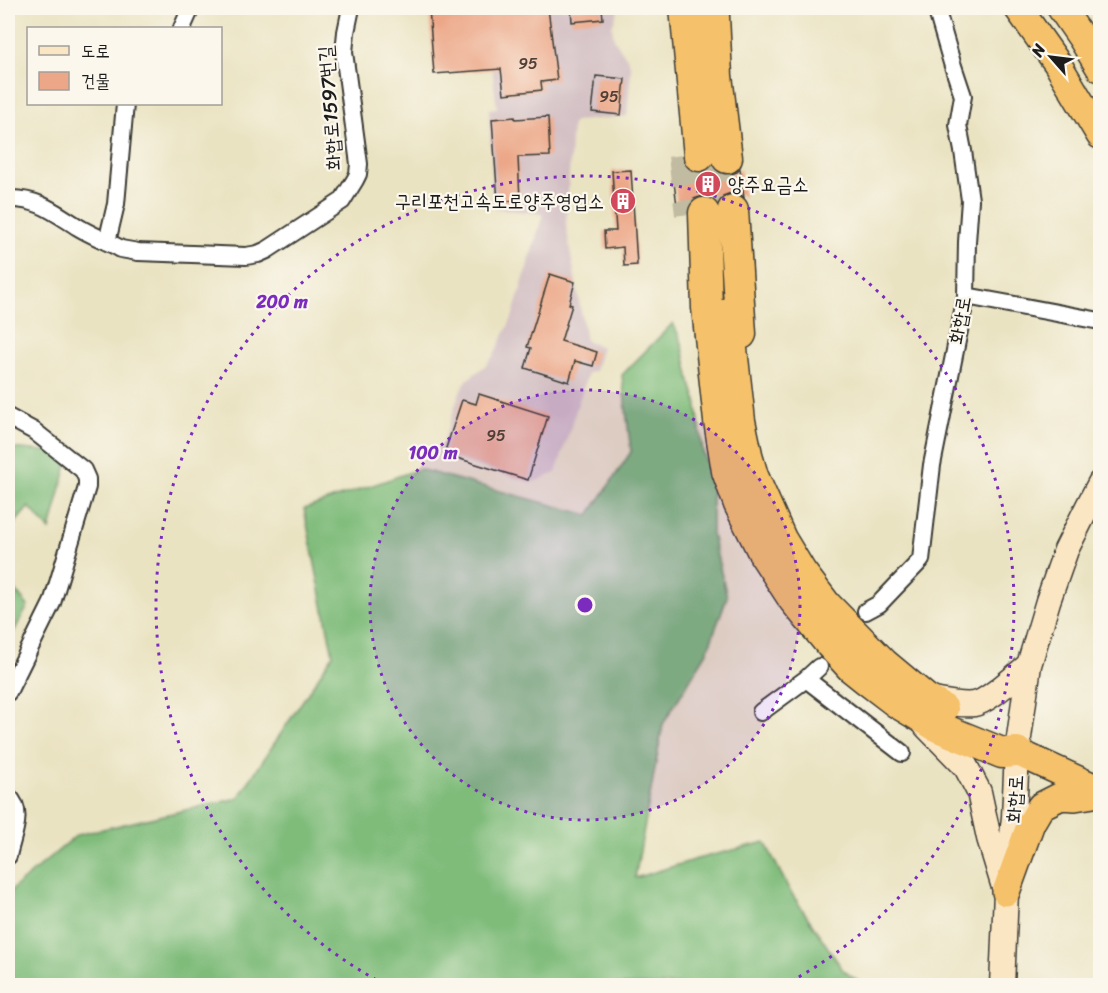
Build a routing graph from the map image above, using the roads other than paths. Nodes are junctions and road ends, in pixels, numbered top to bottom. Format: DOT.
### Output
graph roads {
  1 [pos="191,8"];
  2 [pos="351,8"];
  3 [pos="677,8"];
  4 [pos="685,8"];
  5 [pos="703,8"];
  6 [pos="712,8"];
  7 [pos="936,8"];
  8 [pos="1018,8"];
  9 [pos="1061,8"];
  10 [pos="182,27"];
  11 [pos="1101,68"];
  12 [pos="125,105"];
  13 [pos="1101,135"];
  14 [pos="706,155"];
  15 [pos="8,199"];
  16 [pos="107,242"];
  17 [pos="966,296"];
  18 [pos="1101,321"];
  19 [pos="8,417"];
  20 [pos="1101,483"];
  21 [pos="866,611"];
  22 [pos="1029,665"];
  23 [pos="8,692"];
  24 [pos="926,699"];
  25 [pos="896,702"];
  26 [pos="761,712"];
  27 [pos="1017,752"];
  28 [pos="902,753"];
  29 [pos="1101,792"];
  30 [pos="8,796"];
  31 [pos="8,856"];
  32 [pos="1006,892"];
  33 [pos="1002,986"];
  1 -- 10 [label="street"];
  2 -- 16 [label="street, 화합로1597번길"];
  3 -- 14 [label="highway"];
  4 -- 14 [label="highway"];
  5 -- 14 [label="highway"];
  6 -- 14 [label="highway"];
  7 -- 17 [label="street, 화합로"];
  8 -- 13 [label="highway"];
  9 -- 11 [label="highway"];
  12 -- 16 [label="street"];
  15 -- 16 [label="street, 화합로1597번길"];
  17 -- 18 [label="street"];
  17 -- 21 [label="street, 화합로"];
  19 -- 23 [label="street"];
  20 -- 22 [label="main road, 화합로"];
  22 -- 24 [label="main road"];
  22 -- 27 [label="main road, 화합로"];
  24 -- 25 [label="highway"];
  24 -- 27 [label="highway"];
  25 -- 27 [label="highway"];
  25 -- 32 [label="main road"];
  26 -- 28 [label="street"];
  27 -- 29 [label="highway"];
  27 -- 32 [label="main road, 화합로"];
  29 -- 32 [label="highway"];
  30 -- 31 [label="street"];
  32 -- 33 [label="main road, 화합로"];
}
